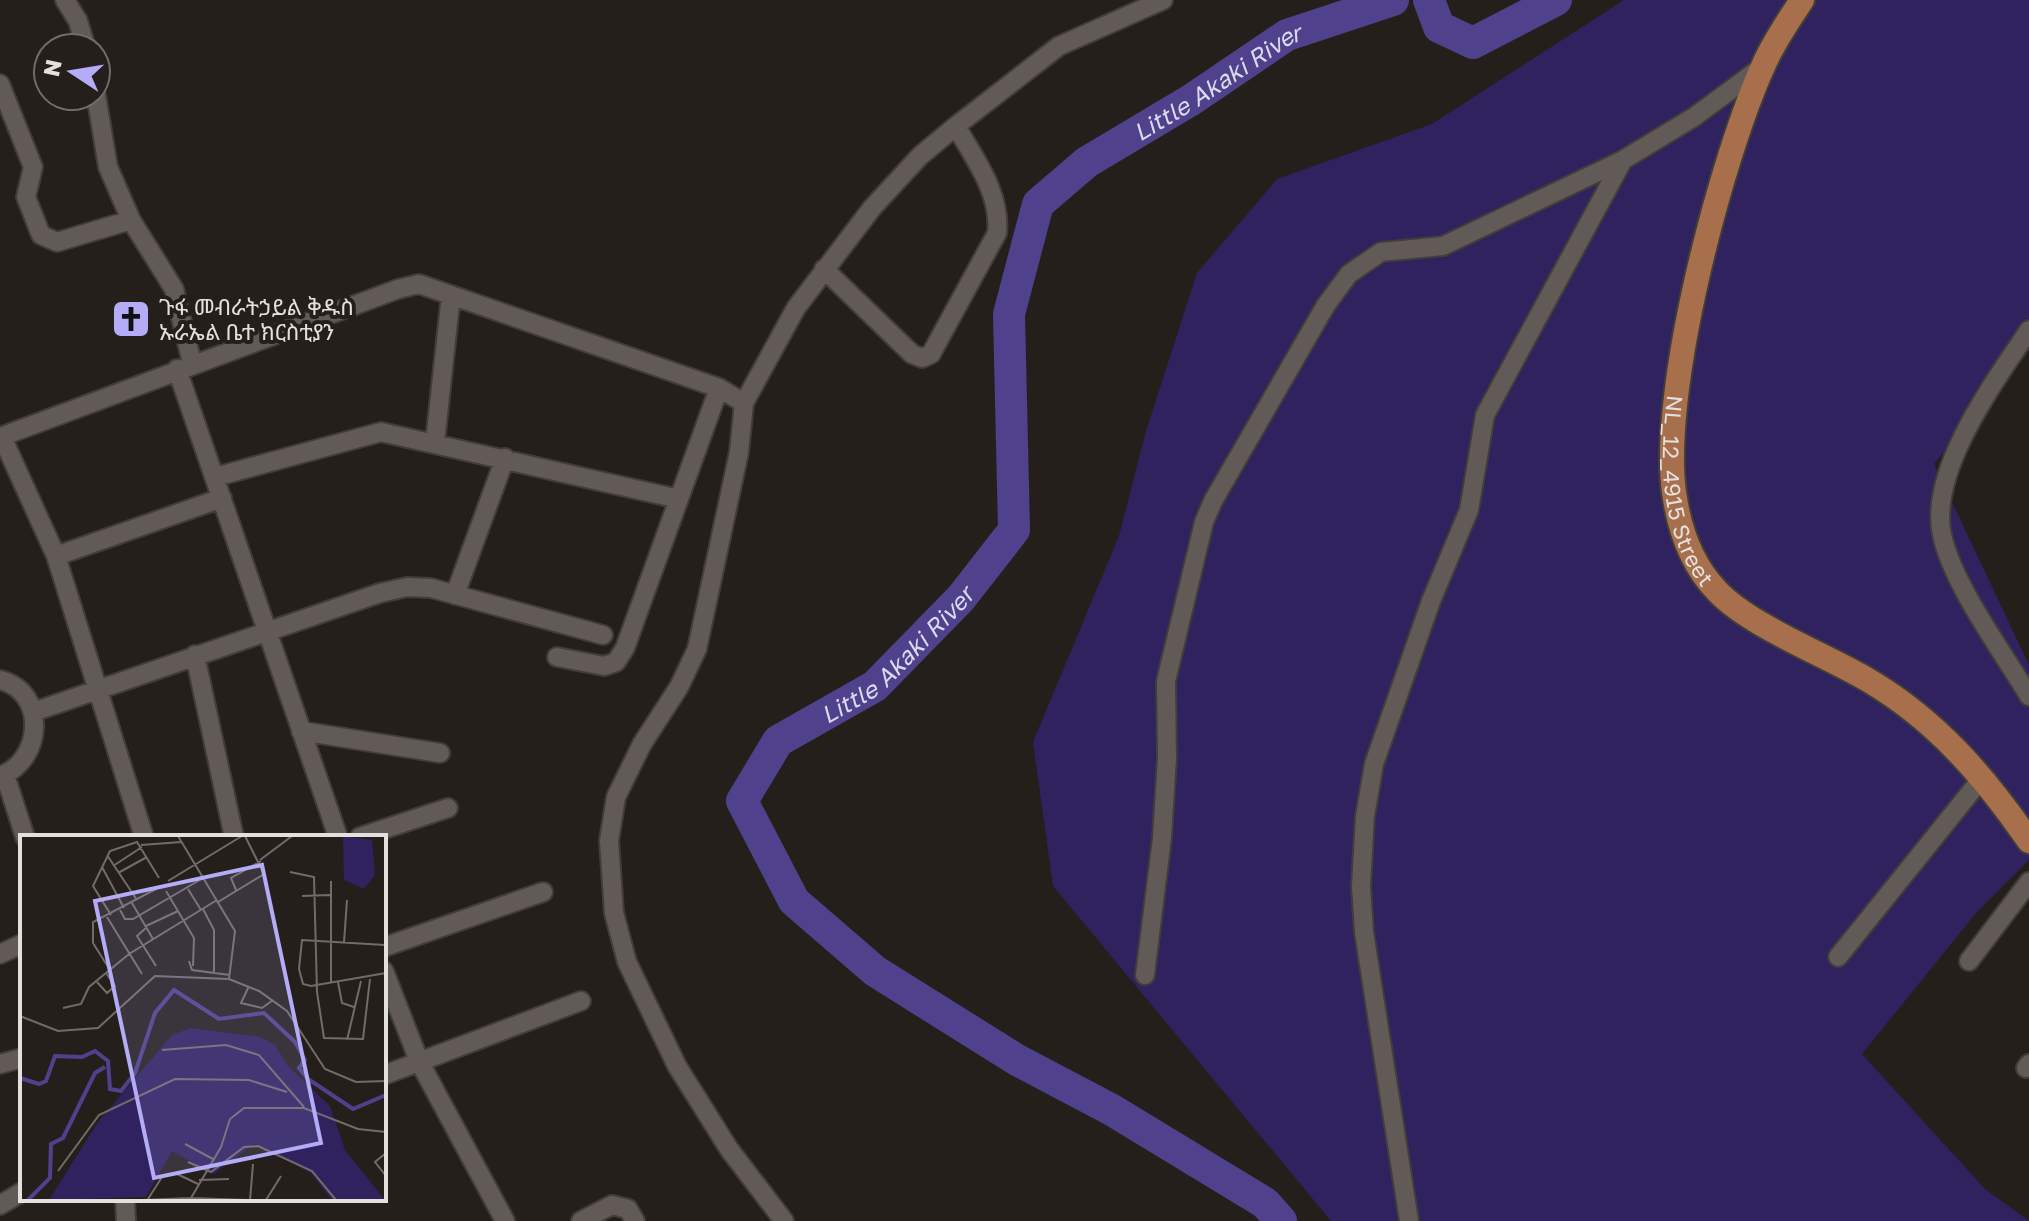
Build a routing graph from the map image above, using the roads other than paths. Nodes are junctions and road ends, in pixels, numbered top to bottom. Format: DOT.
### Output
graph roads {
  1 [pos="65,0"];
  2 [pos="1163,0"];
  3 [pos="1802,0"];
  4 [pos="1814,0"];
  5 [pos="81,32"];
  6 [pos="1763,66"];
  7 [pos="0,84"];
  8 [pos="99,112"];
  9 [pos="956,126"];
  10 [pos="1623,160"];
  11 [pos="131,220"];
  12 [pos="824,269"];
  13 [pos="451,295"];
  14 [pos="2029,330"];
  15 [pos="184,366"];
  16 [pos="719,388"];
  17 [pos="744,403"];
  18 [pos="1,437"];
  19 [pos="435,442"];
  20 [pos="505,458"];
  21 [pos="215,477"];
  22 [pos="222,498"];
  23 [pos="679,499"];
  24 [pos="56,556"];
  25 [pos="455,595"];
  26 [pos="267,631"];
  27 [pos="603,635"];
  28 [pos="195,655"];
  29 [pos="557,657"];
  30 [pos="0,680"];
  31 [pos="97,688"];
  32 [pos="2029,696"];
  33 [pos="33,712"];
  34 [pos="301,731"];
  35 [pos="440,753"];
  36 [pos="2,776"];
  37 [pos="1982,778"];
  38 [pos="448,808"];
  39 [pos="2029,821"];
  40 [pos="24,835"];
  41 [pos="143,835"];
  42 [pos="234,835"];
  43 [pos="337,835"];
  44 [pos="366,835"];
  45 [pos="2029,841"];
  46 [pos="2029,882"];
  47 [pos="543,892"];
  48 [pos="20,945"];
  49 [pos="386,946"];
  50 [pos="0,954"];
  51 [pos="1838,957"];
  52 [pos="1969,961"];
  53 [pos="1145,975"];
  54 [pos="386,976"];
  55 [pos="581,1001"];
  56 [pos="20,1059"];
  57 [pos="419,1061"];
  58 [pos="0,1064"];
  59 [pos="386,1074"];
  60 [pos="20,1193"];
  61 [pos="125,1201"];
  62 [pos="0,1205"];
  63 [pos="126,1221"];
  64 [pos="505,1221"];
  65 [pos="581,1221"];
  66 [pos="635,1221"];
  67 [pos="784,1221"];
  68 [pos="1409,1221"];
  1 -- 5 [label="street"];
  2 -- 9 [label="street"];
  3 -- 6 [label="main road, NL_12_4915 Street"];
  4 -- 39 [label="main road, NL_12_4915 Street"];
  6 -- 10 [label="street"];
  6 -- 37 [label="main road, NL_12_4915 Street"];
  7 -- 11 [label="street"];
  8 -- 11 [label="street"];
  9 -- 12 [label="street"];
  9 -- 12 [label="street"];
  10 -- 53 [label="street"];
  10 -- 68 [label="street"];
  11 -- 15 [label="street"];
  12 -- 17 [label="street"];
  13 -- 15 [label="street"];
  13 -- 16 [label="street"];
  13 -- 19 [label="street"];
  14 -- 32 [label="street"];
  15 -- 18 [label="street"];
  15 -- 21 [label="street"];
  16 -- 17 [label="street"];
  16 -- 23 [label="street"];
  17 -- 67 [label="street"];
  18 -- 24 [label="street"];
  19 -- 20 [label="street"];
  19 -- 21 [label="street"];
  20 -- 23 [label="street"];
  20 -- 25 [label="street"];
  21 -- 22 [label="street"];
  22 -- 24 [label="street"];
  22 -- 26 [label="street"];
  23 -- 29 [label="street"];
  24 -- 31 [label="street"];
  25 -- 26 [label="street"];
  25 -- 27 [label="street"];
  26 -- 28 [label="street"];
  26 -- 34 [label="street"];
  28 -- 31 [label="street"];
  28 -- 42 [label="street"];
  30 -- 33 [label="street"];
  31 -- 33 [label="street"];
  31 -- 41 [label="street"];
  33 -- 36 [label="street"];
  34 -- 35 [label="street"];
  34 -- 43 [label="street"];
  36 -- 40 [label="street"];
  37 -- 45 [label="main road, NL_12_4915 Street"];
  37 -- 51 [label="street"];
  38 -- 44 [label="street"];
  46 -- 52 [label="street"];
  47 -- 49 [label="street"];
  48 -- 50 [label="street"];
  54 -- 57 [label="street"];
  55 -- 57 [label="street"];
  56 -- 58 [label="street"];
  57 -- 59 [label="street"];
  57 -- 64 [label="street"];
  60 -- 62 [label="street"];
  61 -- 63 [label="street"];
  65 -- 66 [label="street"];
}
